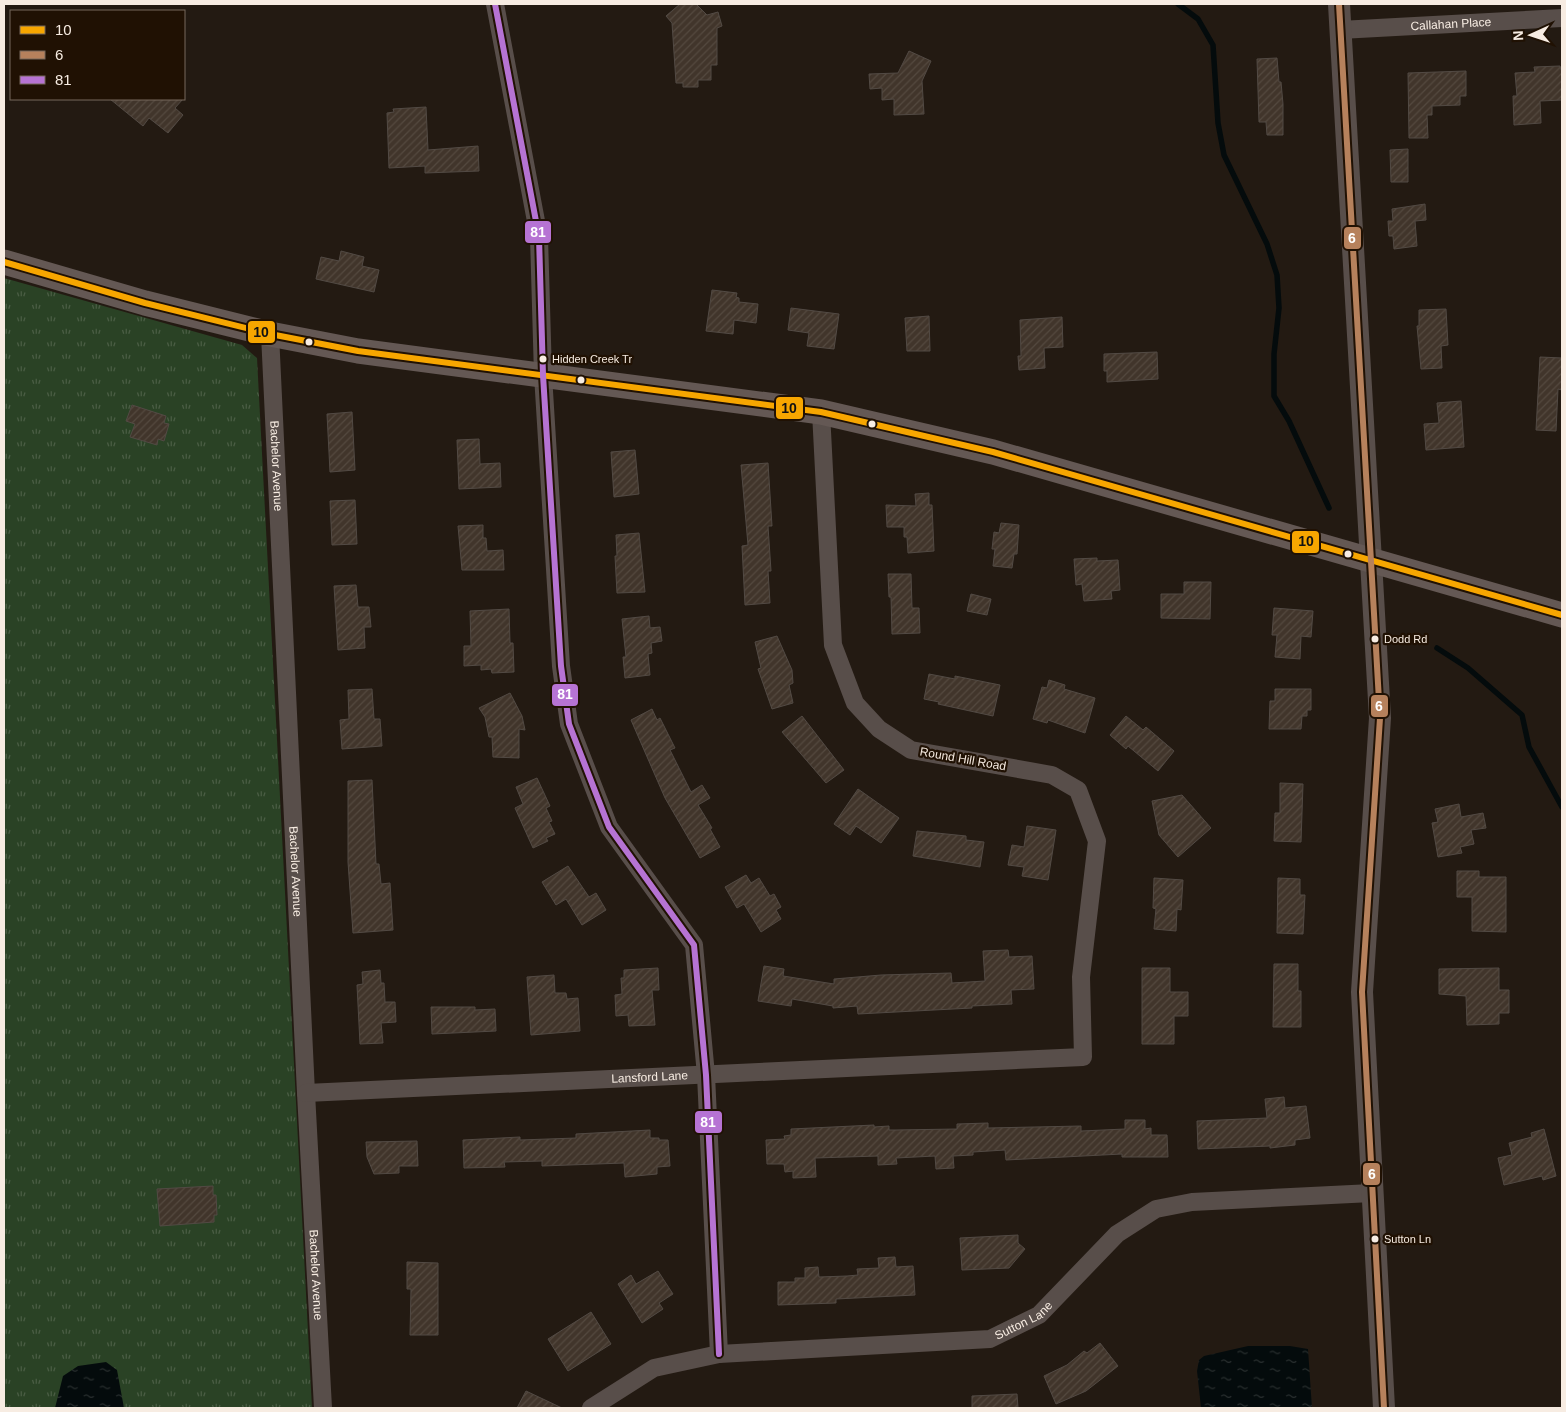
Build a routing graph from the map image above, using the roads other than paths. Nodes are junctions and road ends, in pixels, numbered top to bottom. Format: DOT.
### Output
graph roads {
  1 [pos="495,4"];
  2 [pos="1339,4"];
  3 [pos="1562,18"];
  4 [pos="1340,30"];
  5 [pos="4,262"];
  6 [pos="270,334"];
  7 [pos="543,375"];
  8 [pos="820,412"];
  9 [pos="1372,561"];
  10 [pos="1562,615"];
  11 [pos="1083,1057"];
  12 [pos="706,1074"];
  13 [pos="306,1093"];
  14 [pos="1372,1193"];
  15 [pos="719,1354"];
  16 [pos="323,1408"];
  17 [pos="591,1408"];
  18 [pos="1384,1408"];
  1 -- 7 [label="street"];
  2 -- 4 [label="street"];
  3 -- 4 [label="street, Callahan Place"];
  4 -- 9 [label="street"];
  5 -- 6 [label="main road"];
  6 -- 7 [label="main road"];
  6 -- 13 [label="street, Bachelor Avenue"];
  7 -- 8 [label="main road"];
  7 -- 12 [label="street"];
  8 -- 9 [label="main road"];
  8 -- 11 [label="street, Round Hill Road"];
  9 -- 10 [label="main road"];
  9 -- 14 [label="street"];
  11 -- 12 [label="street, Lansford Lane"];
  12 -- 13 [label="street, Lansford Lane"];
  12 -- 15 [label="street"];
  13 -- 16 [label="street, Bachelor Avenue"];
  14 -- 15 [label="street, Sutton Lane"];
  14 -- 18 [label="street"];
  15 -- 17 [label="street, Sutton Lane"];
}
